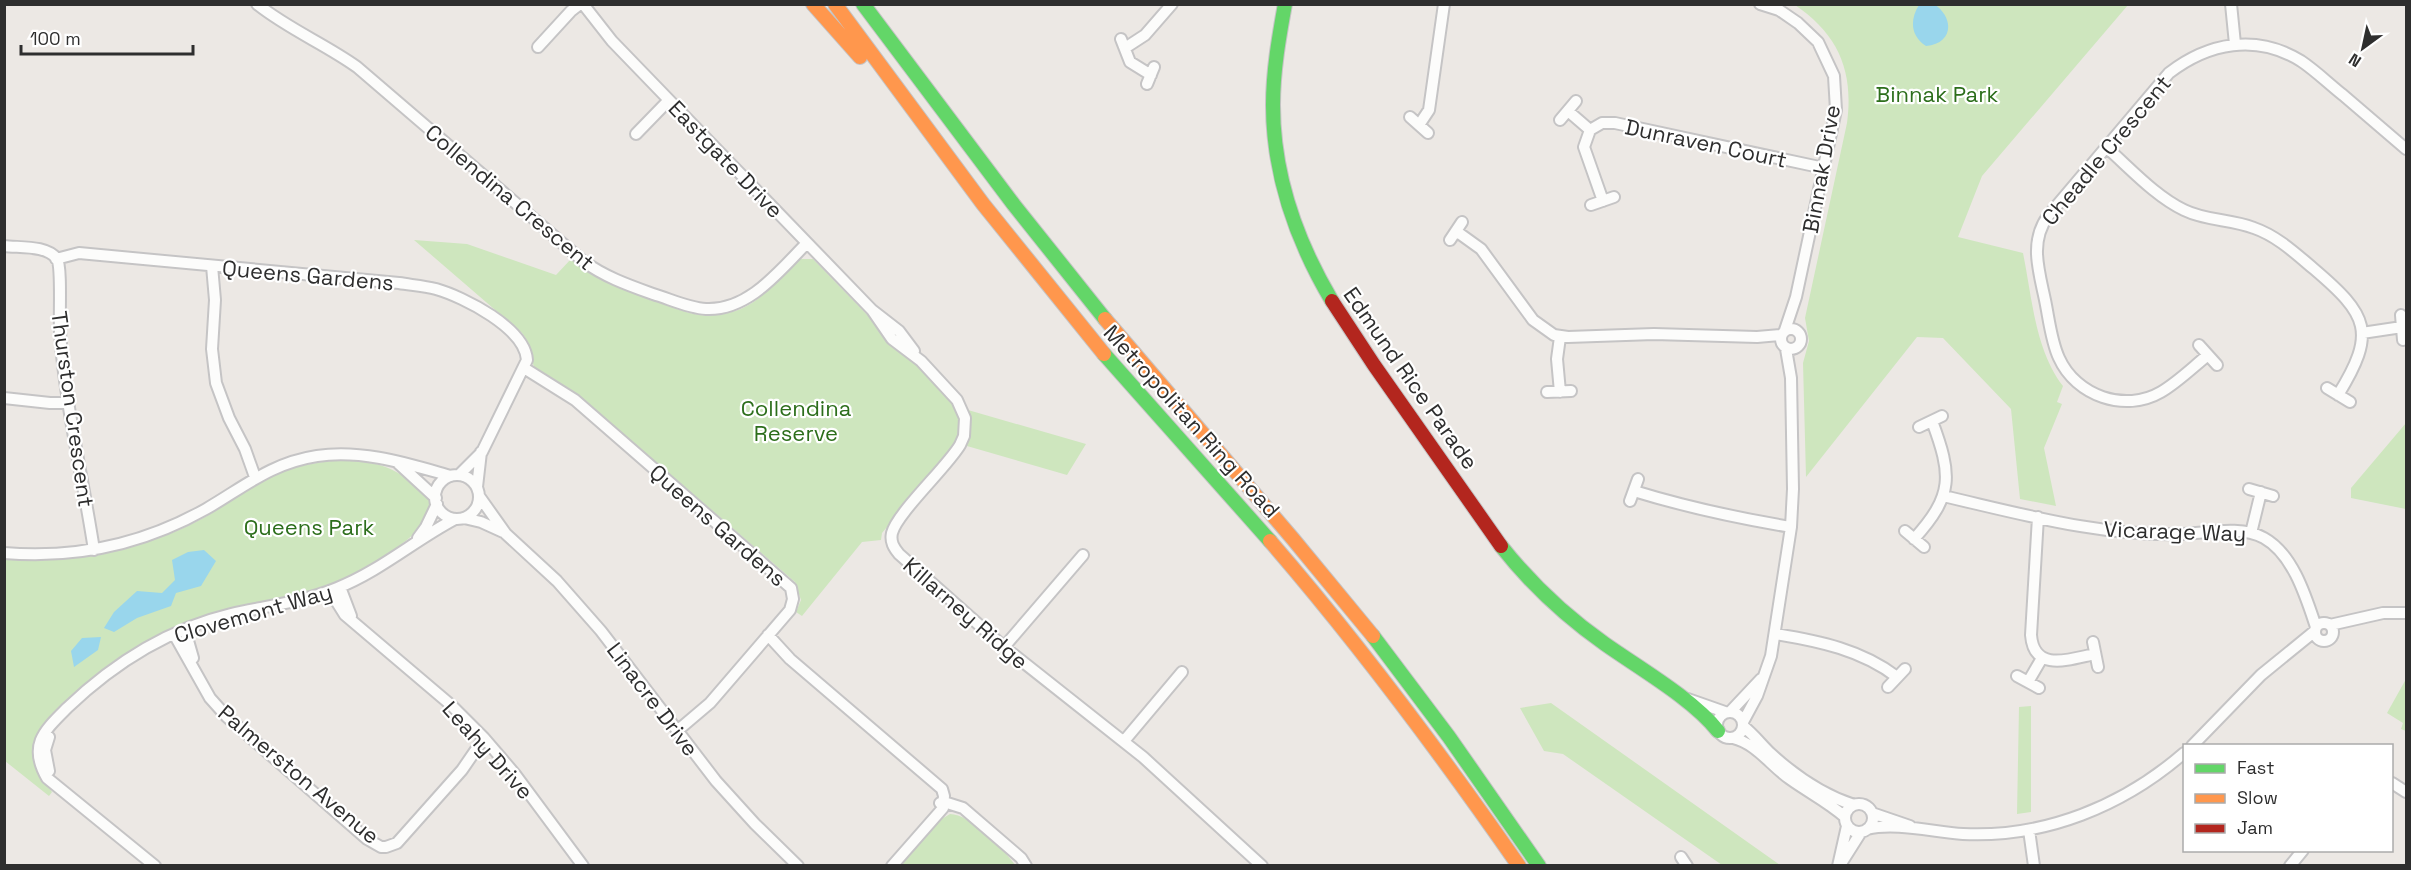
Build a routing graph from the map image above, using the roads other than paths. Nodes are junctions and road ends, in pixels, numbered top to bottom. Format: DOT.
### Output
graph roads {
  1 [pos="257,4"];
  2 [pos="582,4"];
  3 [pos="813,4"];
  4 [pos="835,4"];
  5 [pos="863,4"];
  6 [pos="870,4"];
  7 [pos="1172,4"];
  8 [pos="1285,4"];
  9 [pos="1444,4"];
  10 [pos="1760,4"];
  11 [pos="2231,4"];
  12 [pos="2235,44"];
  13 [pos="538,47"];
  14 [pos="898,50"];
  15 [pos="1151,76"];
  16 [pos="669,100"];
  17 [pos="1576,101"];
  18 [pos="1568,111"];
  19 [pos="1410,117"];
  20 [pos="1560,120"];
  21 [pos="1419,125"];
  22 [pos="1590,130"];
  23 [pos="928,133"];
  24 [pos="636,134"];
  25 [pos="1428,134"];
  26 [pos="2106,147"];
  27 [pos="2406,149"];
  28 [pos="1824,168"];
  29 [pos="1614,197"];
  30 [pos="1603,201"];
  31 [pos="1591,205"];
  32 [pos="1456,231"];
  33 [pos="807,243"];
  34 [pos="4,246"];
  35 [pos="58,263"];
  36 [pos="218,266"];
  37 [pos="2401,315"];
  38 [pos="2402,327"];
  39 [pos="2362,333"];
  40 [pos="895,335"];
  41 [pos="1560,337"];
  42 [pos="1787,339"];
  43 [pos="2403,339"];
  44 [pos="2199,345"];
  45 [pos="2208,355"];
  46 [pos="2217,364"];
  47 [pos="522,372"];
  48 [pos="2327,388"];
  49 [pos="1572,391"];
  50 [pos="1547,392"];
  51 [pos="1560,392"];
  52 [pos="2338,395"];
  53 [pos="4,398"];
  54 [pos="69,398"];
  55 [pos="2350,402"];
  56 [pos="1942,416"];
  57 [pos="1932,421"];
  58 [pos="1919,427"];
  59 [pos="482,452"];
  60 [pos="398,463"];
  61 [pos="259,475"];
  62 [pos="455,475"];
  63 [pos="1638,479"];
  64 [pos="2249,489"];
  65 [pos="478,491"];
  66 [pos="2261,492"];
  67 [pos="1943,496"];
  68 [pos="2274,496"];
  69 [pos="436,501"];
  70 [pos="2038,517"];
  71 [pos="459,518"];
  72 [pos="1791,527"];
  73 [pos="1905,531"];
  74 [pos="2251,533"];
  75 [pos="506,534"];
  76 [pos="1914,539"];
  77 [pos="416,541"];
  78 [pos="1924,547"];
  79 [pos="93,550"];
  80 [pos="4,553"];
  81 [pos="1083,555"];
  82 [pos="335,589"];
  83 [pos="2406,613"];
  84 [pos="185,630"];
  85 [pos="2323,630"];
  86 [pos="174,634"];
  87 [pos="1776,634"];
  88 [pos="766,638"];
  89 [pos="2093,642"];
  90 [pos="1004,647"];
  91 [pos="2095,654"];
  92 [pos="2042,658"];
  93 [pos="195,667"];
  94 [pos="2098,667"];
  95 [pos="1182,672"];
  96 [pos="1765,674"];
  97 [pos="2017,676"];
  98 [pos="2028,682"];
  99 [pos="1888,687"];
  100 [pos="2039,688"];
  101 [pos="1674,692"];
  102 [pos="1727,712"];
  103 [pos="1743,724"];
  104 [pos="677,731"];
  105 [pos="1718,731"];
  106 [pos="1127,738"];
  107 [pos="1733,738"];
  108 [pos="487,741"];
  109 [pos="2194,744"];
  110 [pos="2183,754"];
  111 [pos="2393,784"];
  112 [pos="2406,792"];
  113 [pos="942,804"];
  114 [pos="1854,805"];
  115 [pos="1872,813"];
  116 [pos="1846,822"];
  117 [pos="1864,830"];
  118 [pos="1922,830"];
  119 [pos="2029,830"];
  120 [pos="1006,847"];
  121 [pos="2301,852"];
  122 [pos="580,864"];
  123 [pos="155,866"];
  124 [pos="798,866"];
  125 [pos="892,866"];
  126 [pos="1020,866"];
  127 [pos="1026,866"];
  128 [pos="1262,866"];
  129 [pos="1519,866"];
  130 [pos="1539,866"];
  131 [pos="1839,866"];
  132 [pos="2034,866"];
  133 [pos="2290,866"];
  1 -- 33 [label="street, Collendina Crescent"];
  2 -- 13 [label="street"];
  2 -- 16 [label="street, Eastgate Drive"];
  3 -- 23 [label="main road"];
  4 -- 23 [label="main road, Metropolitan Ring Road"];
  5 -- 14 [label="main road, Metropolitan Ring Road"];
  6 -- 14 [label="main road"];
  7 -- 15 [label="street"];
  8 -- 101 [label="main road, Edmund Rice Parade"];
  9 -- 21 [label="street"];
  10 -- 28 [label="street, Binnak Drive"];
  11 -- 12 [label="street"];
  12 -- 26 [label="street, Cheadle Crescent"];
  12 -- 27 [label="street, Cheadle Crescent"];
  14 -- 130 [label="main road, Metropolitan Ring Road"];
  16 -- 24 [label="street"];
  16 -- 33 [label="street, Eastgate Drive"];
  17 -- 18 [label="street"];
  18 -- 20 [label="street"];
  18 -- 22 [label="street"];
  19 -- 21 [label="street"];
  21 -- 25 [label="street"];
  22 -- 28 [label="street, Dunraven Court"];
  22 -- 30 [label="street"];
  23 -- 129 [label="main road, Metropolitan Ring Road"];
  26 -- 39 [label="street"];
  26 -- 45 [label="street, Cheadle Crescent"];
  28 -- 42 [label="street, Binnak Drive"];
  29 -- 30 [label="street"];
  30 -- 31 [label="street"];
  32 -- 41 [label="street"];
  33 -- 40 [label="street, Eastgate Drive"];
  34 -- 35 [label="street"];
  35 -- 36 [label="street, Queens Gardens"];
  35 -- 54 [label="street, Thurston Crescent"];
  36 -- 47 [label="street, Queens Gardens"];
  36 -- 61 [label="street"];
  37 -- 38 [label="street"];
  38 -- 39 [label="street"];
  38 -- 43 [label="street"];
  39 -- 52 [label="street"];
  40 -- 90 [label="street, Killarney Ridge"];
  41 -- 42 [label="street"];
  41 -- 51 [label="street"];
  42 -- 72 [label="street, Binnak Drive"];
  44 -- 45 [label="street"];
  45 -- 46 [label="street"];
  47 -- 59 [label="street"];
  47 -- 88 [label="street, Queens Gardens"];
  48 -- 52 [label="street"];
  49 -- 51 [label="street"];
  50 -- 51 [label="street"];
  52 -- 55 [label="street"];
  53 -- 54 [label="street"];
  54 -- 79 [label="street, Thurston Crescent"];
  56 -- 57 [label="street"];
  57 -- 58 [label="street"];
  57 -- 67 [label="street"];
  59 -- 62 [label="street"];
  59 -- 65 [label="street"];
  60 -- 61 [label="street"];
  60 -- 62 [label="street"];
  60 -- 69 [label="street"];
  61 -- 79 [label="street"];
  62 -- 65 [label="street"];
  62 -- 69 [label="street"];
  63 -- 72 [label="street"];
  64 -- 66 [label="street"];
  65 -- 71 [label="street"];
  65 -- 75 [label="street, Linacre Drive"];
  66 -- 68 [label="street"];
  66 -- 74 [label="street"];
  67 -- 70 [label="street, Vicarage Way"];
  67 -- 76 [label="street"];
  69 -- 71 [label="street"];
  69 -- 77 [label="street, Clovemont Way"];
  70 -- 74 [label="street, Vicarage Way"];
  70 -- 92 [label="street"];
  71 -- 75 [label="street, Linacre Drive"];
  71 -- 77 [label="street, Clovemont Way"];
  72 -- 87 [label="street, Binnak Drive"];
  73 -- 76 [label="street"];
  74 -- 85 [label="street, Vicarage Way"];
  75 -- 104 [label="street, Linacre Drive"];
  76 -- 78 [label="street"];
  77 -- 82 [label="street, Clovemont Way"];
  79 -- 80 [label="street"];
  81 -- 90 [label="street"];
  82 -- 84 [label="street, Clovemont Way"];
  82 -- 108 [label="street, Leahy Drive"];
  83 -- 85 [label="street"];
  84 -- 86 [label="street, Clovemont Way"];
  84 -- 93 [label="street, Palmerston Avenue"];
  85 -- 109 [label="street"];
  86 -- 93 [label="street, Palmerston Avenue"];
  86 -- 123 [label="street, Clovemont Way"];
  87 -- 96 [label="street, Binnak Drive"];
  87 -- 99 [label="street"];
  88 -- 104 [label="street, Queens Gardens"];
  88 -- 113 [label="street"];
  89 -- 91 [label="street"];
  90 -- 106 [label="street, Killarney Ridge"];
  91 -- 92 [label="street"];
  91 -- 94 [label="street"];
  92 -- 98 [label="street"];
  93 -- 108 [label="street, Palmerston Avenue"];
  95 -- 106 [label="street"];
  96 -- 102 [label="street, Binnak Drive"];
  96 -- 103 [label="street, Binnak Drive"];
  97 -- 98 [label="street"];
  98 -- 100 [label="street"];
  101 -- 102 [label="street, Edmund Rice Parade"];
  101 -- 105 [label="main road, Edmund Rice Parade"];
  102 -- 103 [label="street"];
  102 -- 105 [label="street"];
  103 -- 107 [label="street"];
  103 -- 114 [label="street"];
  104 -- 124 [label="street, Linacre Drive"];
  105 -- 107 [label="street"];
  106 -- 128 [label="street, Killarney Ridge"];
  107 -- 116 [label="street"];
  108 -- 122 [label="street, Leahy Drive"];
  110 -- 119 [label="street"];
  111 -- 112 [label="street"];
  113 -- 120 [label="street"];
  113 -- 125 [label="street"];
  114 -- 115 [label="street"];
  114 -- 116 [label="street"];
  115 -- 117 [label="street"];
  115 -- 118 [label="street"];
  116 -- 117 [label="street"];
  116 -- 131 [label="street"];
  117 -- 118 [label="street"];
  117 -- 131 [label="street"];
  118 -- 119 [label="street"];
  119 -- 132 [label="street"];
  120 -- 126 [label="street"];
  120 -- 127 [label="street"];
  121 -- 133 [label="street"];
}
